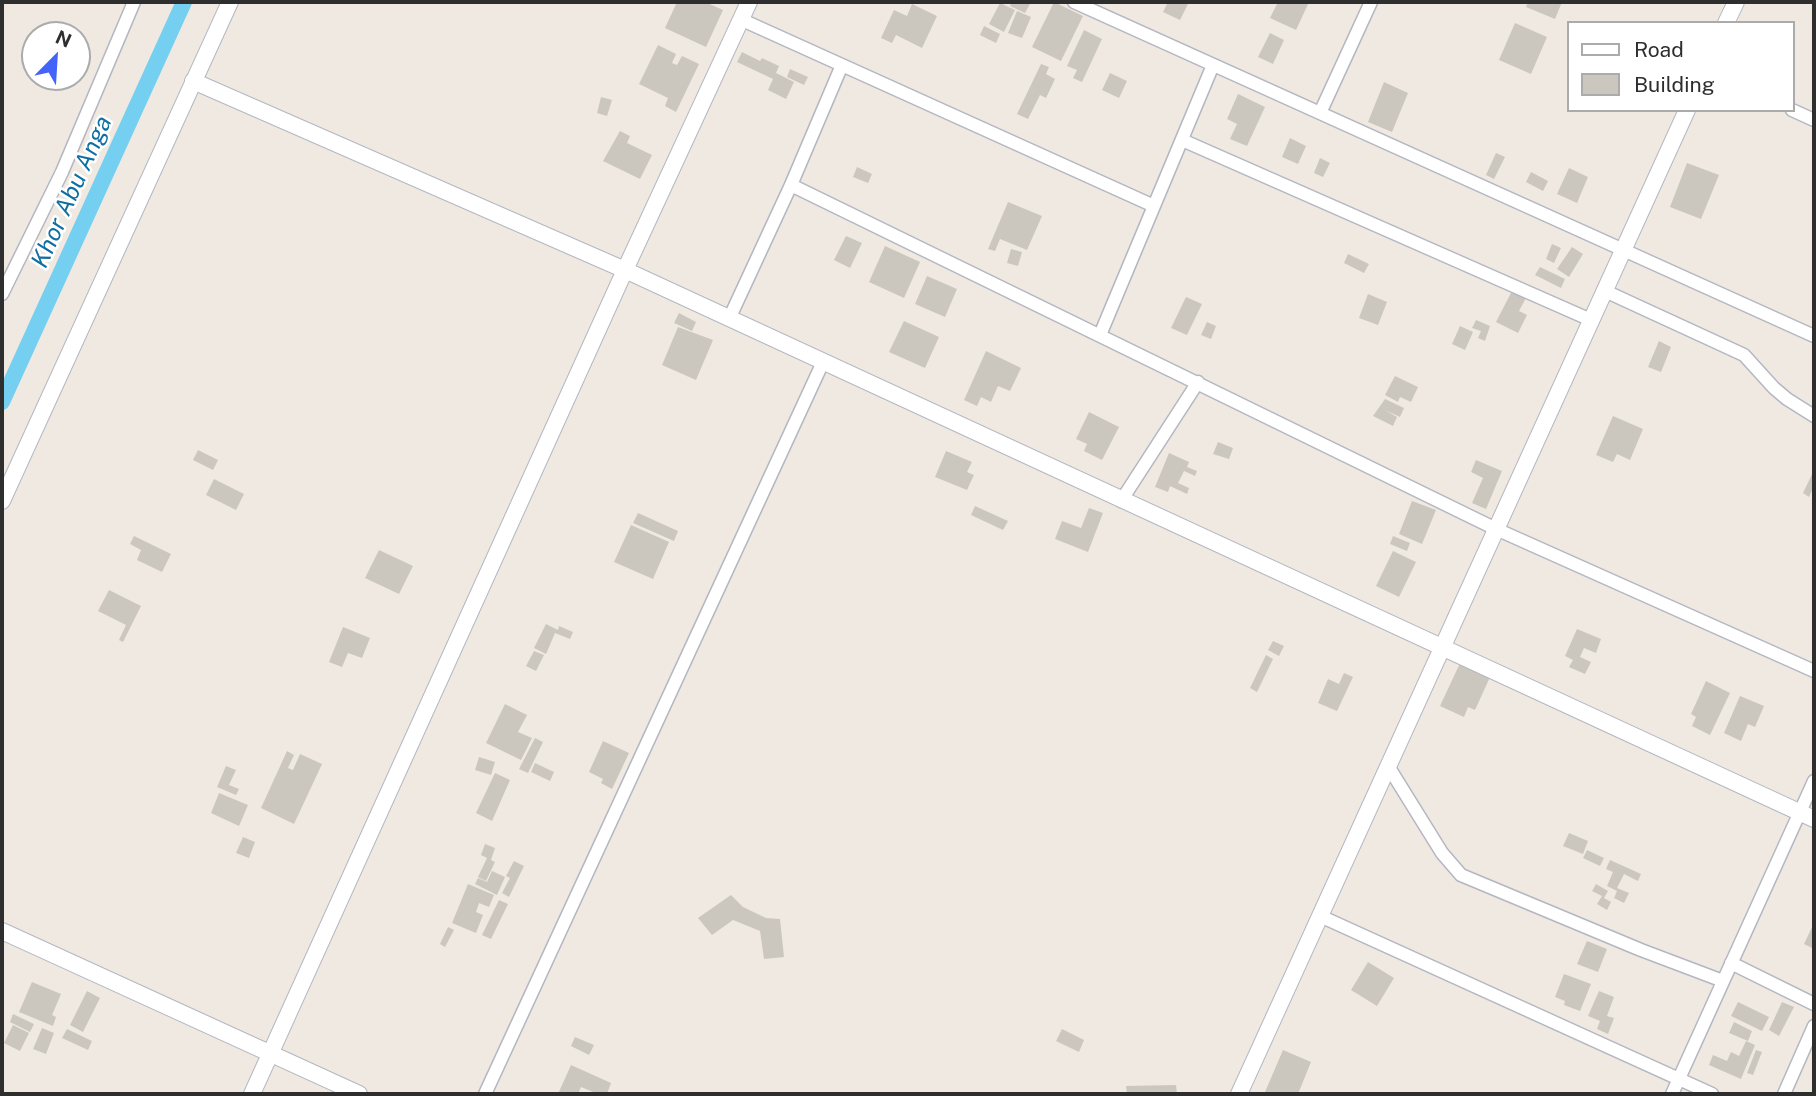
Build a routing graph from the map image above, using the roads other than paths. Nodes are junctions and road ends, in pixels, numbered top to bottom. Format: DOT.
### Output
graph roads {
  1 [pos="134,2"];
  2 [pos="230,2"];
  3 [pos="749,2"];
  4 [pos="1074,2"];
  5 [pos="1371,2"];
  6 [pos="1736,2"];
  7 [pos="740,19"];
  8 [pos="1728,21"];
  9 [pos="842,65"];
  10 [pos="1213,65"];
  11 [pos="193,81"];
  12 [pos="1795,111"];
  13 [pos="1686,112"];
  14 [pos="1320,113"];
  15 [pos="1814,120"];
  16 [pos="1182,139"];
  17 [pos="791,184"];
  18 [pos="1154,206"];
  19 [pos="1623,250"];
  20 [pos="625,270"];
  21 [pos="1605,291"];
  22 [pos="2,294"];
  23 [pos="729,319"];
  24 [pos="1591,320"];
  25 [pos="1100,335"];
  26 [pos="1814,336"];
  27 [pos="823,362"];
  28 [pos="1198,382"];
  29 [pos="1814,416"];
  30 [pos="1122,500"];
  31 [pos="2,501"];
  32 [pos="1496,529"];
  33 [pos="1443,646"];
  34 [pos="1814,671"];
  35 [pos="1388,766"];
  36 [pos="1814,781"];
  37 [pos="1807,816"];
  38 [pos="1320,915"];
  39 [pos="2,931"];
  40 [pos="1731,964"];
  41 [pos="1723,981"];
  42 [pos="1814,1004"];
  43 [pos="1814,1026"];
  44 [pos="271,1054"];
  45 [pos="1679,1079"];
  46 [pos="1243,1093"];
  47 [pos="252,1094"];
  48 [pos="359,1094"];
  49 [pos="485,1094"];
  50 [pos="1672,1094"];
  51 [pos="1712,1094"];
  52 [pos="1784,1094"];
  1 -- 22 [label="street"];
  2 -- 11 [label="street"];
  3 -- 7 [label="street"];
  4 -- 10 [label="street"];
  5 -- 14 [label="street"];
  6 -- 8 [label="street"];
  7 -- 9 [label="street"];
  7 -- 20 [label="street"];
  9 -- 17 [label="street"];
  9 -- 18 [label="street"];
  10 -- 14 [label="street"];
  10 -- 16 [label="street"];
  11 -- 20 [label="street"];
  11 -- 31 [label="street"];
  12 -- 15 [label="street"];
  13 -- 19 [label="street"];
  14 -- 19 [label="street"];
  16 -- 18 [label="street"];
  16 -- 24 [label="street"];
  17 -- 23 [label="street"];
  17 -- 25 [label="street"];
  18 -- 25 [label="street"];
  19 -- 21 [label="street"];
  19 -- 26 [label="street"];
  20 -- 23 [label="street"];
  20 -- 44 [label="street"];
  21 -- 24 [label="street"];
  21 -- 29 [label="street"];
  23 -- 27 [label="street"];
  24 -- 32 [label="street"];
  25 -- 28 [label="street"];
  27 -- 30 [label="street"];
  27 -- 49 [label="street"];
  28 -- 30 [label="street"];
  28 -- 32 [label="street"];
  30 -- 33 [label="street"];
  32 -- 33 [label="street"];
  32 -- 34 [label="street"];
  33 -- 35 [label="street"];
  33 -- 37 [label="street"];
  35 -- 38 [label="street"];
  35 -- 41 [label="street"];
  36 -- 37 [label="street"];
  37 -- 40 [label="street"];
  38 -- 45 [label="street"];
  38 -- 46 [label="street"];
  39 -- 44 [label="street"];
  40 -- 41 [label="street"];
  40 -- 42 [label="street"];
  41 -- 45 [label="street"];
  43 -- 52 [label="street"];
  44 -- 47 [label="street"];
  44 -- 48 [label="street"];
  45 -- 50 [label="street"];
  45 -- 51 [label="street"];
}
